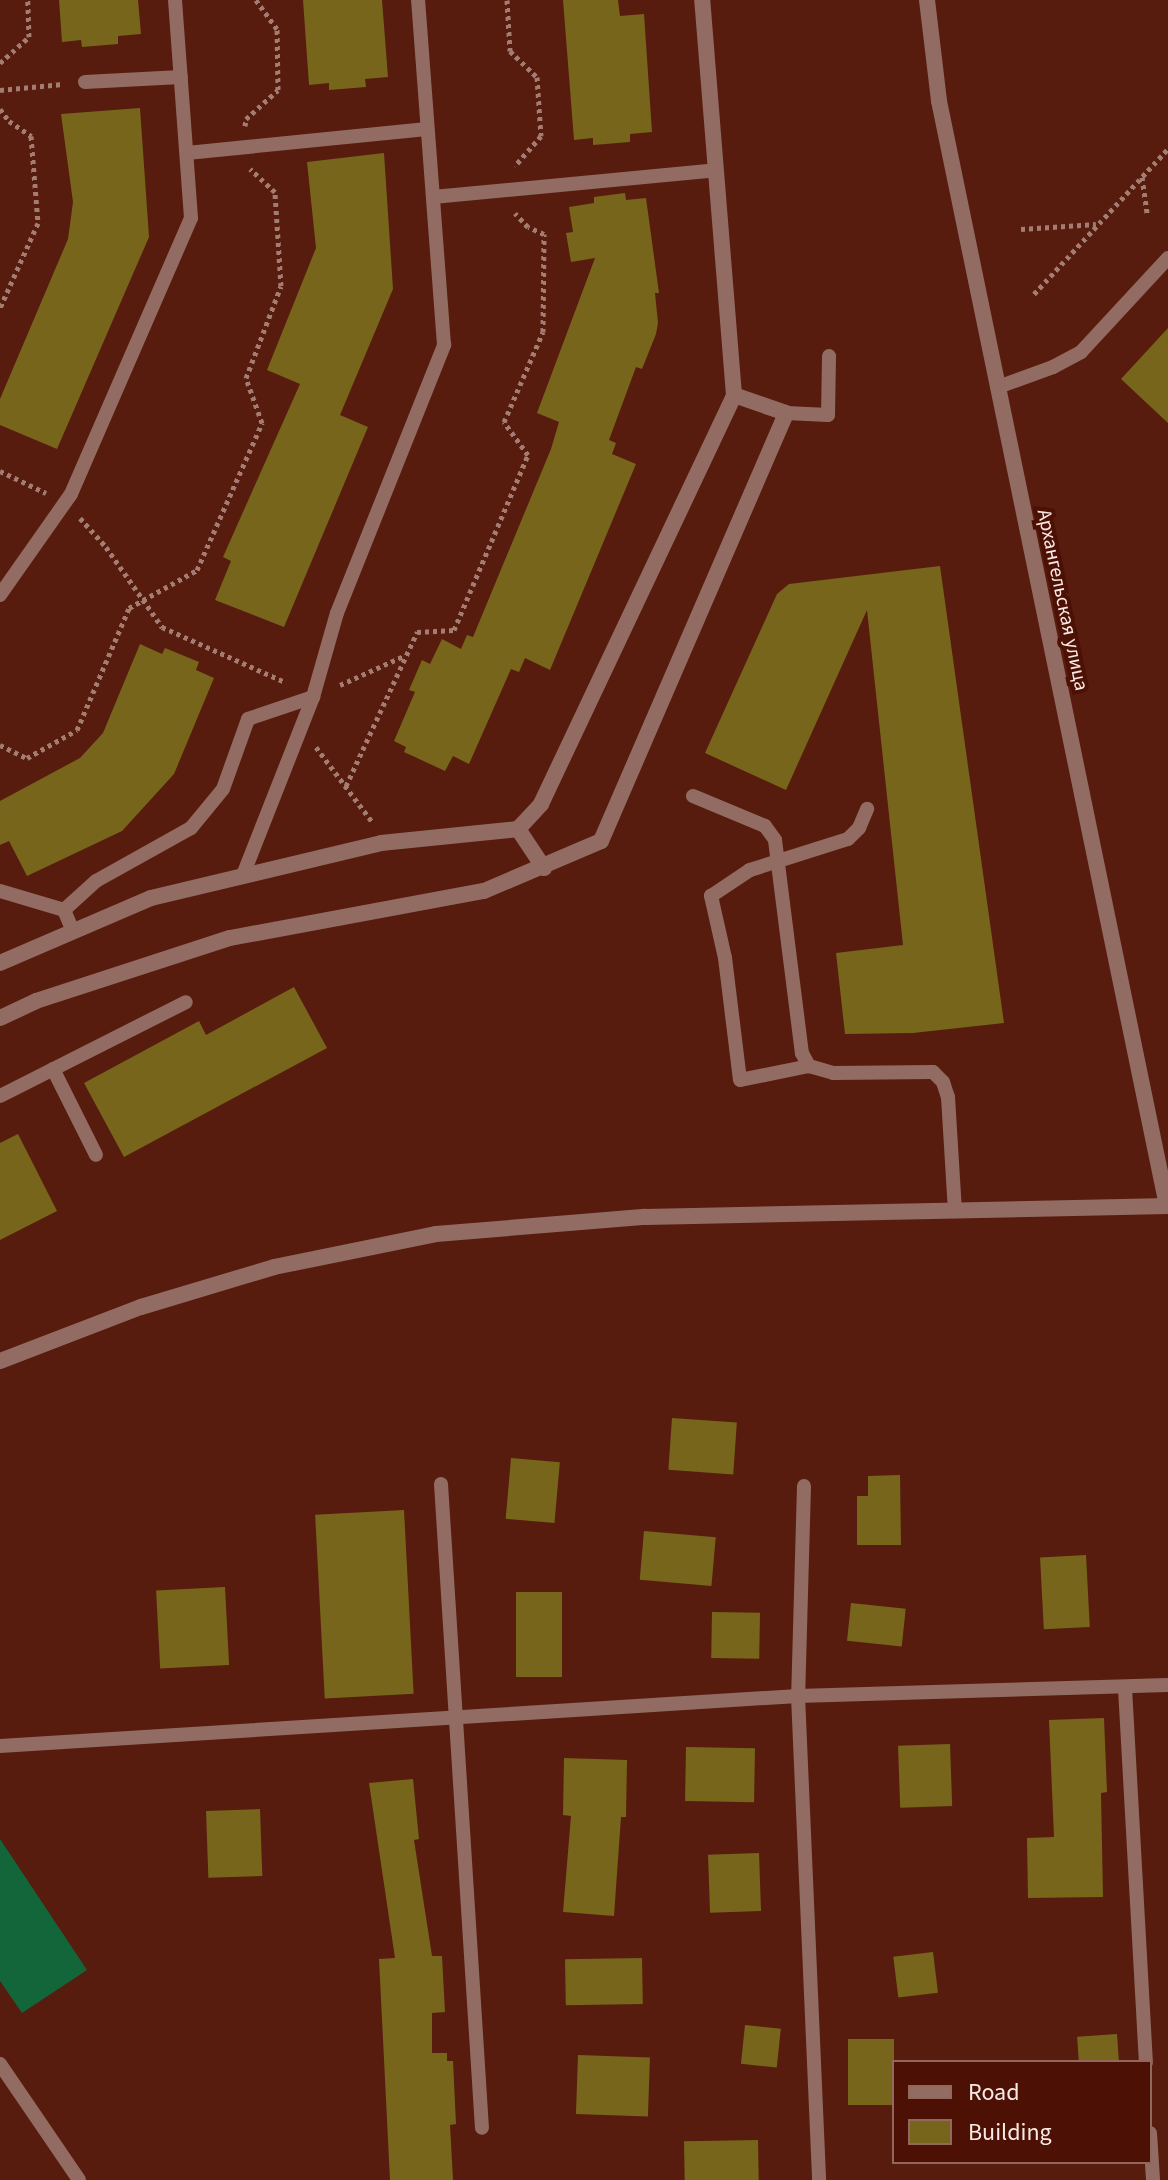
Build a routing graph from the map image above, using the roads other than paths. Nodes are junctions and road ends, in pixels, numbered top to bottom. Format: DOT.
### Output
graph roads {
  1 [pos="175,0"];
  2 [pos="418,0"];
  3 [pos="702,0"];
  4 [pos="927,0"];
  5 [pos="181,77"];
  6 [pos="85,82"];
  7 [pos="427,129"];
  8 [pos="187,153"];
  9 [pos="716,170"];
  10 [pos="433,197"];
  11 [pos="1168,258"];
  12 [pos="829,356"];
  13 [pos="998,387"];
  14 [pos="734,395"];
  15 [pos="786,413"];
  16 [pos="0,595"];
  17 [pos="313,697"];
  18 [pos="693,796"];
  19 [pos="867,809"];
  20 [pos="518,829"];
  21 [pos="779,858"];
  22 [pos="544,868"];
  23 [pos="243,875"];
  24 [pos="0,891"];
  25 [pos="64,910"];
  26 [pos="73,931"];
  27 [pos="0,963"];
  28 [pos="186,1002"];
  29 [pos="0,1018"];
  30 [pos="809,1066"];
  31 [pos="53,1069"];
  32 [pos="0,1096"];
  33 [pos="96,1155"];
  34 [pos="1167,1206"];
  35 [pos="955,1210"];
  36 [pos="0,1361"];
  37 [pos="441,1484"];
  38 [pos="804,1486"];
  39 [pos="1168,1685"];
  40 [pos="1125,1688"];
  41 [pos="798,1696"];
  42 [pos="456,1719"];
  43 [pos="0,1746"];
  44 [pos="1146,2060"];
  45 [pos="0,2064"];
  46 [pos="482,2128"];
  47 [pos="79,2180"];
  48 [pos="819,2180"];
  1 -- 5 [label="lane"];
  2 -- 7 [label="lane"];
  3 -- 9 [label="street"];
  4 -- 13 [label="street, Архангельская улица"];
  5 -- 6 [label="lane"];
  5 -- 8 [label="lane"];
  7 -- 8 [label="lane"];
  7 -- 10 [label="lane"];
  8 -- 16 [label="lane"];
  9 -- 10 [label="lane"];
  9 -- 14 [label="street"];
  10 -- 17 [label="lane"];
  11 -- 13 [label="lane"];
  12 -- 15 [label="lane"];
  13 -- 34 [label="street, Архангельская улица"];
  14 -- 15 [label="street"];
  14 -- 20 [label="street"];
  15 -- 22 [label="street"];
  17 -- 23 [label="lane"];
  17 -- 25 [label="lane"];
  18 -- 21 [label="lane"];
  19 -- 21 [label="lane"];
  20 -- 22 [label="street"];
  20 -- 23 [label="street"];
  21 -- 30 [label="lane"];
  21 -- 30 [label="lane"];
  22 -- 29 [label="street"];
  23 -- 26 [label="street"];
  24 -- 25 [label="lane"];
  25 -- 26 [label="lane"];
  26 -- 27 [label="street"];
  28 -- 31 [label="lane"];
  30 -- 35 [label="lane"];
  31 -- 32 [label="lane"];
  31 -- 33 [label="lane"];
  34 -- 35 [label="street"];
  35 -- 36 [label="street"];
  37 -- 42 [label="lane"];
  38 -- 41 [label="lane"];
  39 -- 40 [label="lane"];
  40 -- 41 [label="lane"];
  40 -- 44 [label="lane"];
  41 -- 42 [label="lane"];
  41 -- 48 [label="lane"];
  42 -- 43 [label="lane"];
  42 -- 46 [label="lane"];
  45 -- 47 [label="lane"];
}
